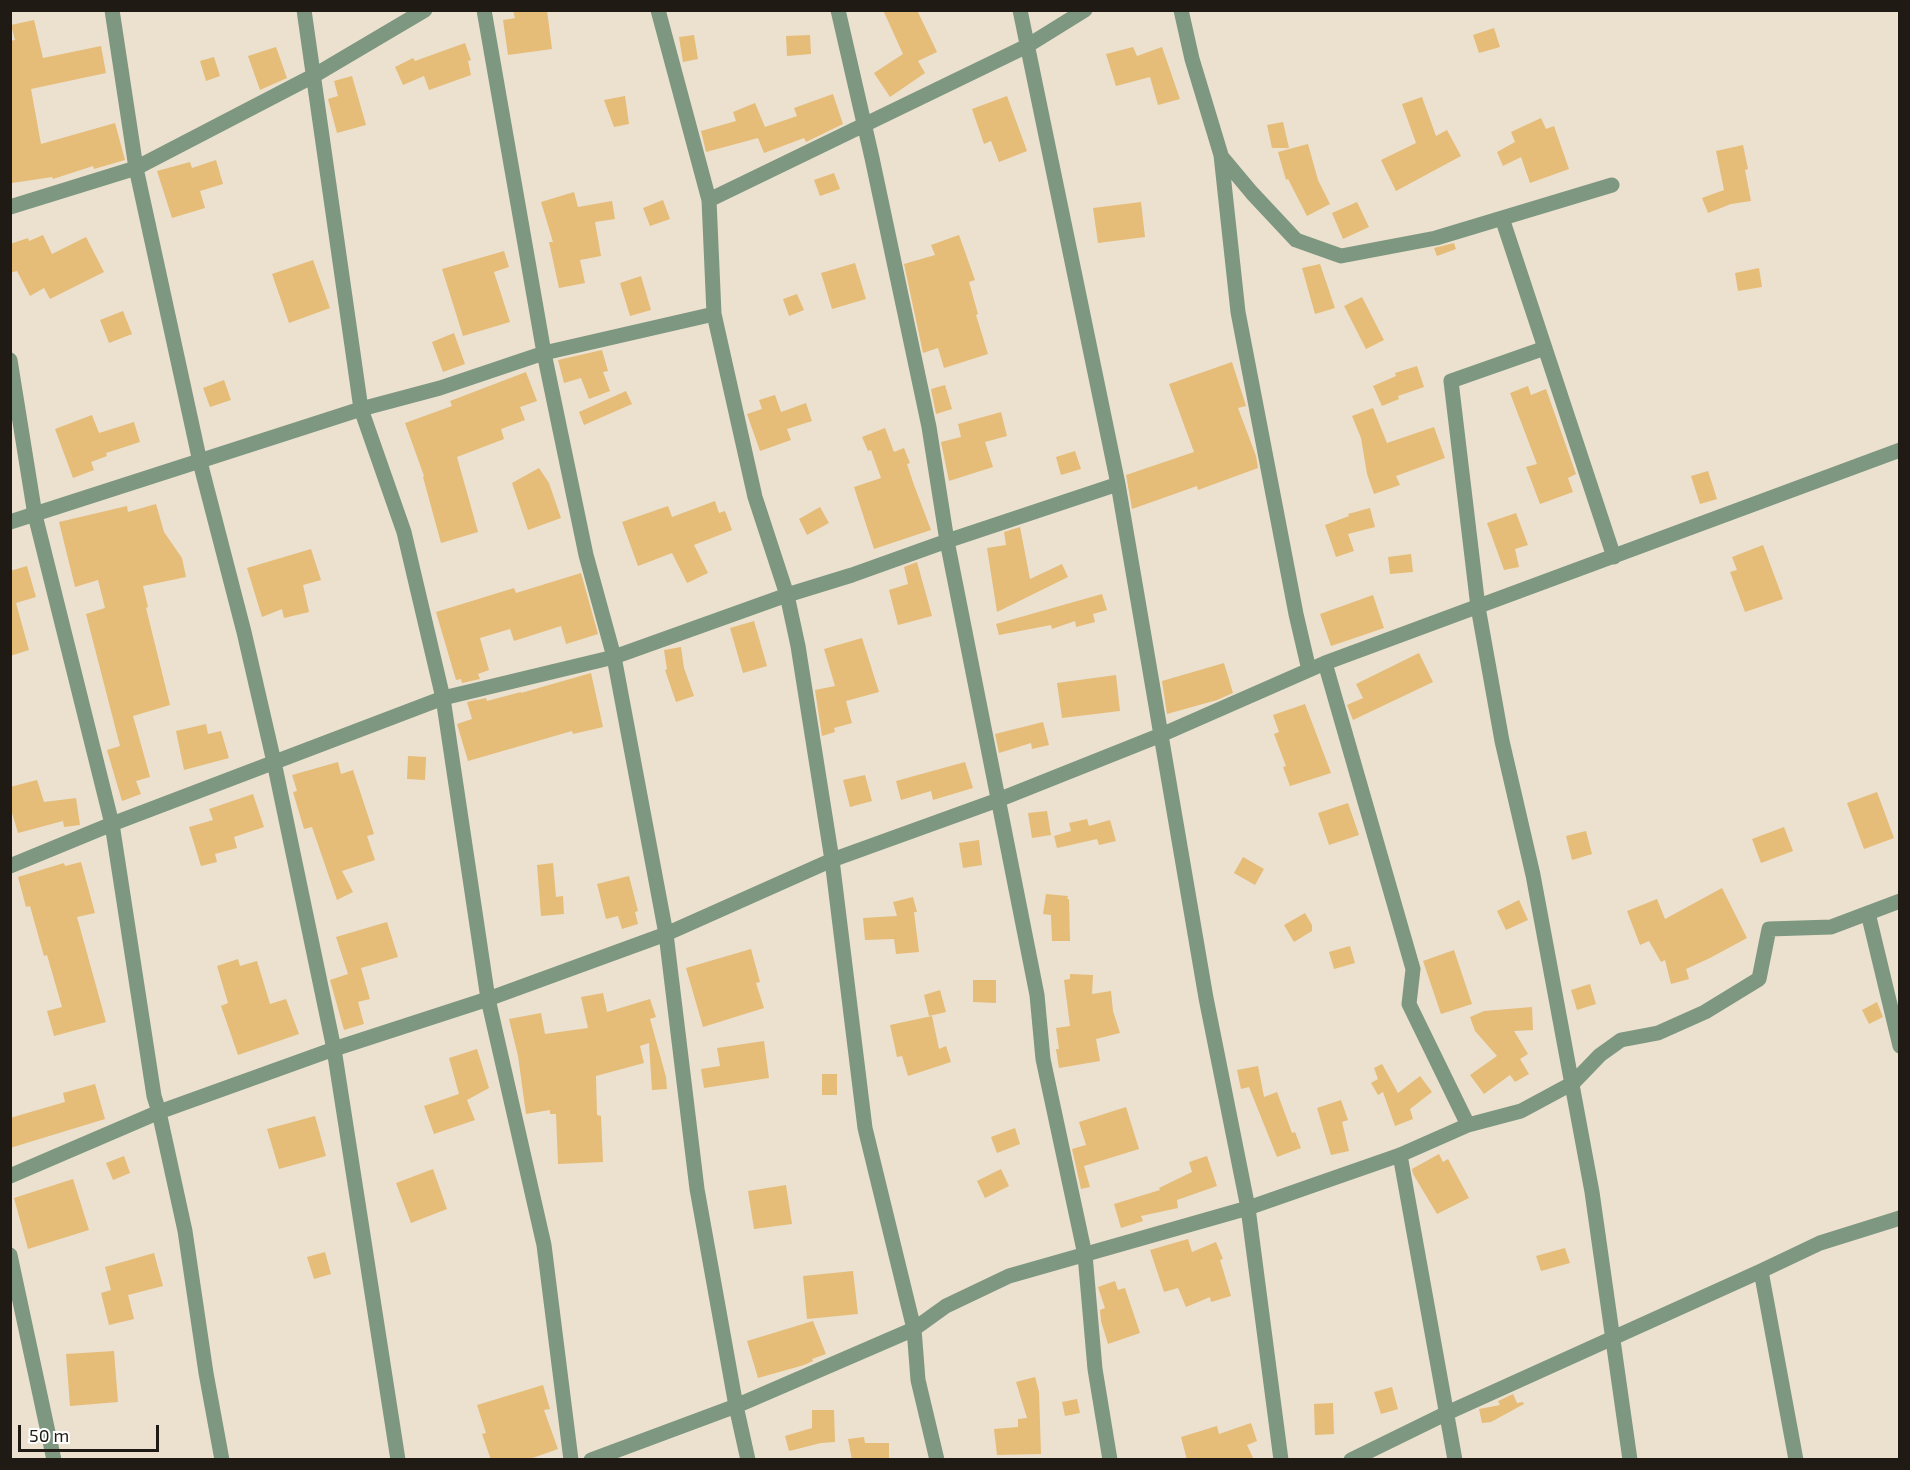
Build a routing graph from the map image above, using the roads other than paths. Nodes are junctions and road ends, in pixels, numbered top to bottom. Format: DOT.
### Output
graph roads {
  1 [pos="112,10"];
  2 [pos="304,10"];
  3 [pos="425,10"];
  4 [pos="484,10"];
  5 [pos="658,10"];
  6 [pos="838,10"];
  7 [pos="1020,10"];
  8 [pos="1085,10"];
  9 [pos="1181,10"];
  10 [pos="1027,46"];
  11 [pos="315,75"];
  12 [pos="864,124"];
  13 [pos="1221,155"];
  14 [pos="136,168"];
  15 [pos="1612,185"];
  16 [pos="709,200"];
  17 [pos="10,207"];
  18 [pos="1502,218"];
  19 [pos="714,314"];
  20 [pos="1545,348"];
  21 [pos="544,353"];
  22 [pos="10,360"];
  23 [pos="361,409"];
  24 [pos="1899,450"];
  25 [pos="200,462"];
  26 [pos="1118,484"];
  27 [pos="35,515"];
  28 [pos="10,522"];
  29 [pos="947,541"];
  30 [pos="1614,557"];
  31 [pos="787,595"];
  32 [pos="1478,607"];
  33 [pos="614,657"];
  34 [pos="1325,663"];
  35 [pos="1309,670"];
  36 [pos="443,698"];
  37 [pos="1161,735"];
  38 [pos="274,762"];
  39 [pos="998,800"];
  40 [pos="112,824"];
  41 [pos="832,860"];
  42 [pos="10,866"];
  43 [pos="1899,901"];
  44 [pos="1868,913"];
  45 [pos="666,934"];
  46 [pos="488,999"];
  47 [pos="1899,1046"];
  48 [pos="334,1049"];
  49 [pos="1573,1083"];
  50 [pos="159,1112"];
  51 [pos="1468,1125"];
  52 [pos="1400,1155"];
  53 [pos="10,1176"];
  54 [pos="1248,1208"];
  55 [pos="1899,1218"];
  56 [pos="10,1255"];
  57 [pos="1085,1255"];
  58 [pos="1761,1271"];
  59 [pos="914,1329"];
  60 [pos="1612,1338"];
  61 [pos="736,1406"];
  62 [pos="1447,1413"];
  63 [pos="54,1460"];
  64 [pos="222,1460"];
  65 [pos="398,1460"];
  66 [pos="571,1460"];
  67 [pos="591,1460"];
  68 [pos="748,1460"];
  69 [pos="937,1460"];
  70 [pos="1110,1460"];
  71 [pos="1281,1460"];
  72 [pos="1352,1460"];
  73 [pos="1455,1460"];
  74 [pos="1630,1460"];
  75 [pos="1796,1460"];
  1 -- 14 [label="street"];
  2 -- 11 [label="street"];
  3 -- 11 [label="street"];
  4 -- 21 [label="street"];
  5 -- 16 [label="street"];
  6 -- 12 [label="street"];
  7 -- 10 [label="street"];
  8 -- 10 [label="street"];
  9 -- 13 [label="street"];
  10 -- 12 [label="street"];
  10 -- 26 [label="street"];
  11 -- 14 [label="street"];
  11 -- 23 [label="street"];
  12 -- 16 [label="street"];
  12 -- 29 [label="street"];
  13 -- 18 [label="street"];
  13 -- 35 [label="street"];
  14 -- 17 [label="street"];
  14 -- 25 [label="street"];
  15 -- 18 [label="street"];
  16 -- 19 [label="street"];
  18 -- 20 [label="street"];
  19 -- 21 [label="street"];
  19 -- 31 [label="street"];
  20 -- 30 [label="street"];
  20 -- 32 [label="street"];
  21 -- 23 [label="street"];
  21 -- 33 [label="street"];
  22 -- 27 [label="street"];
  23 -- 25 [label="street"];
  23 -- 36 [label="street"];
  24 -- 30 [label="street"];
  25 -- 27 [label="street"];
  25 -- 38 [label="street"];
  26 -- 29 [label="street"];
  26 -- 37 [label="street"];
  27 -- 28 [label="street"];
  27 -- 40 [label="street"];
  29 -- 31 [label="street"];
  29 -- 39 [label="street"];
  30 -- 32 [label="street"];
  31 -- 33 [label="street"];
  31 -- 41 [label="street"];
  32 -- 34 [label="street"];
  32 -- 49 [label="street"];
  33 -- 36 [label="street"];
  33 -- 45 [label="street"];
  34 -- 35 [label="street"];
  34 -- 51 [label="street"];
  35 -- 37 [label="street"];
  36 -- 38 [label="street"];
  36 -- 46 [label="street"];
  37 -- 39 [label="street"];
  37 -- 54 [label="street"];
  38 -- 40 [label="street"];
  38 -- 48 [label="street"];
  39 -- 41 [label="street"];
  39 -- 57 [label="street"];
  40 -- 42 [label="street"];
  40 -- 50 [label="street"];
  41 -- 45 [label="street"];
  41 -- 59 [label="street"];
  43 -- 44 [label="street"];
  44 -- 47 [label="street"];
  44 -- 49 [label="street"];
  45 -- 46 [label="street"];
  45 -- 61 [label="street"];
  46 -- 48 [label="street"];
  46 -- 66 [label="street"];
  48 -- 50 [label="street"];
  48 -- 65 [label="street"];
  49 -- 51 [label="street"];
  49 -- 60 [label="street"];
  50 -- 53 [label="street"];
  50 -- 64 [label="street"];
  51 -- 52 [label="street"];
  52 -- 54 [label="street"];
  52 -- 62 [label="street"];
  54 -- 57 [label="street"];
  54 -- 71 [label="street"];
  55 -- 58 [label="street"];
  56 -- 63 [label="street"];
  57 -- 59 [label="street"];
  57 -- 70 [label="street"];
  58 -- 60 [label="street"];
  58 -- 75 [label="street"];
  59 -- 61 [label="street"];
  59 -- 69 [label="street"];
  60 -- 62 [label="street"];
  60 -- 74 [label="street"];
  61 -- 67 [label="street"];
  61 -- 68 [label="street"];
  62 -- 72 [label="street"];
  62 -- 73 [label="street"];
}
